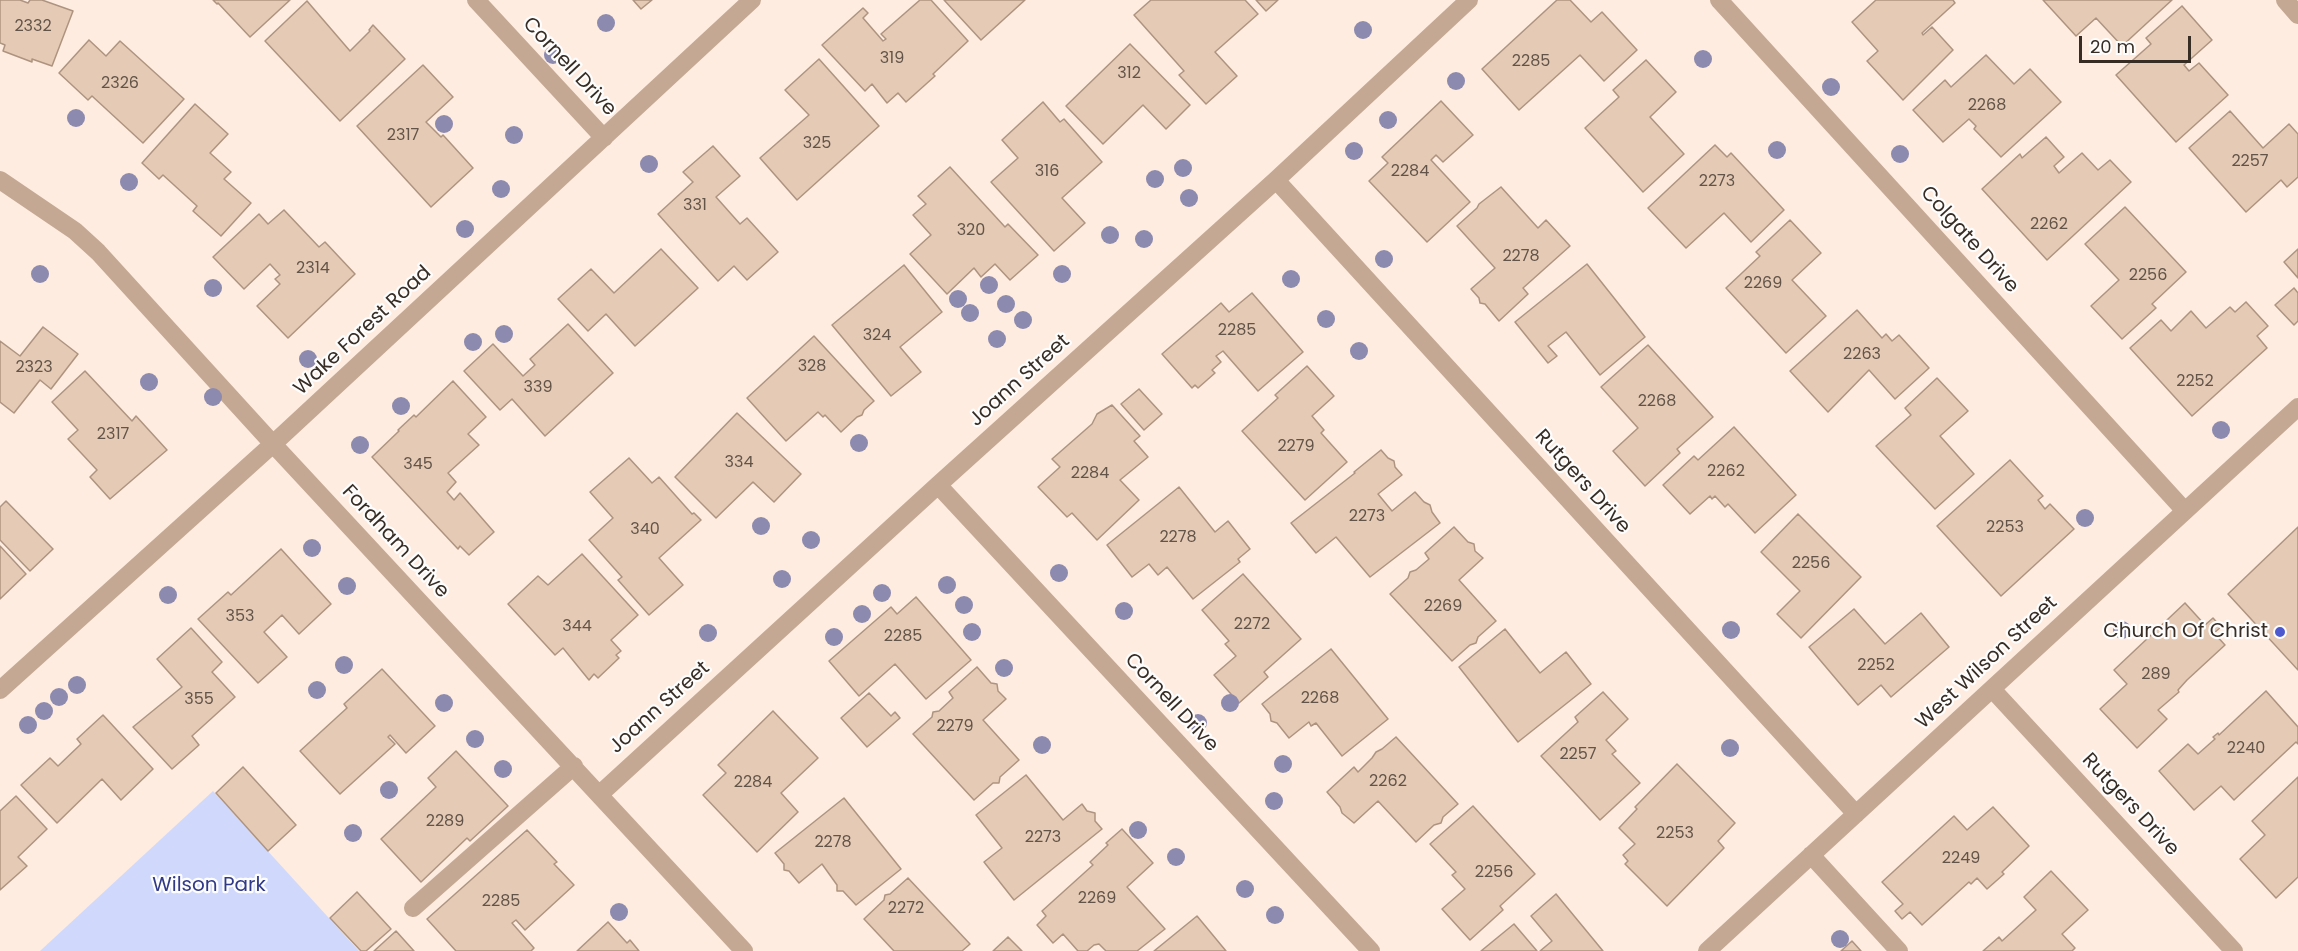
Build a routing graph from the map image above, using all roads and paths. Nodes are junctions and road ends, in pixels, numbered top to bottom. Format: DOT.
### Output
graph roads {
  1 [pos="476,0"];
  2 [pos="752,0"];
  3 [pos="1469,0"];
  4 [pos="1719,0"];
  5 [pos="2285,0"];
  6 [pos="2298,15"];
  7 [pos="604,138"];
  8 [pos="0,180"];
  9 [pos="1276,180"];
  10 [pos="2298,407"];
  11 [pos="273,444"];
  12 [pos="938,485"];
  13 [pos="2185,511"];
  14 [pos="1992,688"];
  15 [pos="0,690"];
  16 [pos="574,766"];
  17 [pos="600,794"];
  18 [pos="1856,814"];
  19 [pos="1811,855"];
  20 [pos="412,908"];
  21 [pos="744,951"];
  22 [pos="1371,951"];
  23 [pos="1707,951"];
  24 [pos="1899,951"];
  25 [pos="2234,951"];
  1 -- 7 [label="street, Cornell Drive"];
  2 -- 7 [label="street, Wake Forest Road"];
  3 -- 9 [label="street, Joann Street"];
  4 -- 13 [label="street, Colgate Drive"];
  5 -- 6 [label="street"];
  7 -- 11 [label="street, Wake Forest Road"];
  8 -- 11 [label="street, Fordham Drive"];
  9 -- 12 [label="street, Joann Street"];
  9 -- 18 [label="street, Rutgers Drive"];
  10 -- 13 [label="street, West Wilson Street"];
  11 -- 15 [label="street, Wake Forest Road"];
  11 -- 16 [label="street, Fordham Drive"];
  12 -- 17 [label="street, Joann Street"];
  12 -- 22 [label="street, Cornell Drive"];
  13 -- 14 [label="street, West Wilson Street"];
  14 -- 18 [label="street, West Wilson Street"];
  14 -- 25 [label="street, Rutgers Drive"];
  16 -- 17 [label="street, Fordham Drive"];
  16 -- 20 [label="street"];
  17 -- 21 [label="street, Fordham Drive"];
  18 -- 19 [label="street, West Wilson Street"];
  19 -- 23 [label="street, West Wilson Street"];
  19 -- 24 [label="street"];
}
